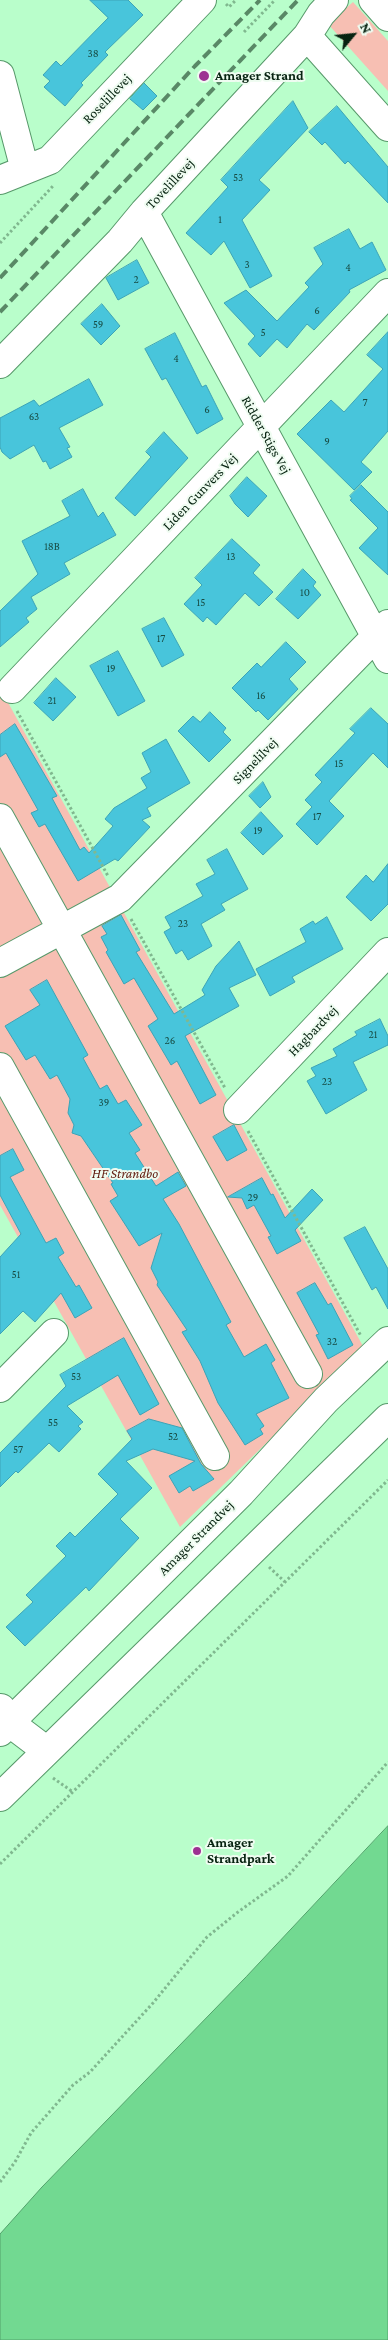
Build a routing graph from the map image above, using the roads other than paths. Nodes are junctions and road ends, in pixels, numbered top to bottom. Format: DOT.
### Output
graph roads {
  1 [pos="202,0"];
  2 [pos="334,0"];
  3 [pos="373,0"];
  4 [pos="388,17"];
  5 [pos="307,36"];
  6 [pos="0,74"];
  7 [pos="388,127"];
  8 [pos="12,175"];
  9 [pos="144,212"];
  10 [pos="388,293"];
  11 [pos="0,364"];
  12 [pos="262,427"];
  13 [pos="384,640"];
  14 [pos="14,699"];
  15 [pos="0,818"];
  16 [pos="62,930"];
  17 [pos="388,952"];
  18 [pos="0,963"];
  19 [pos="0,1067"];
  20 [pos="238,1110"];
  21 [pos="54,1333"];
  22 [pos="380,1348"];
  23 [pos="308,1374"];
  24 [pos="0,1388"];
  25 [pos="388,1418"];
  26 [pos="215,1456"];
  27 [pos="3,1720"];
  28 [pos="47,1751"];
  29 [pos="0,1797"];
  1 -- 8 [label="street, Roselillevej"];
  2 -- 5 [label="street, Tovelillevej"];
  3 -- 4 [label="street"];
  5 -- 7 [label="street"];
  5 -- 9 [label="street, Tovelillevej"];
  6 -- 8 [label="street"];
  9 -- 11 [label="street, Tovelillevej"];
  9 -- 12 [label="street, Ridder Stigs Vej"];
  10 -- 12 [label="street, Liden Gunvers Vej"];
  12 -- 13 [label="street, Ridder Stigs Vej"];
  12 -- 14 [label="street, Liden Gunvers Vej"];
  13 -- 16 [label="street, Signelilvej"];
  15 -- 16 [label="street"];
  16 -- 18 [label="street, Signelilvej"];
  16 -- 23 [label="street"];
  17 -- 20 [label="street, Hagbardvej"];
  19 -- 26 [label="street"];
  21 -- 24 [label="street"];
  22 -- 27 [label="street, Amager Strandvej"];
  25 -- 28 [label="street"];
  27 -- 28 [label="street"];
  28 -- 29 [label="street"];
}
